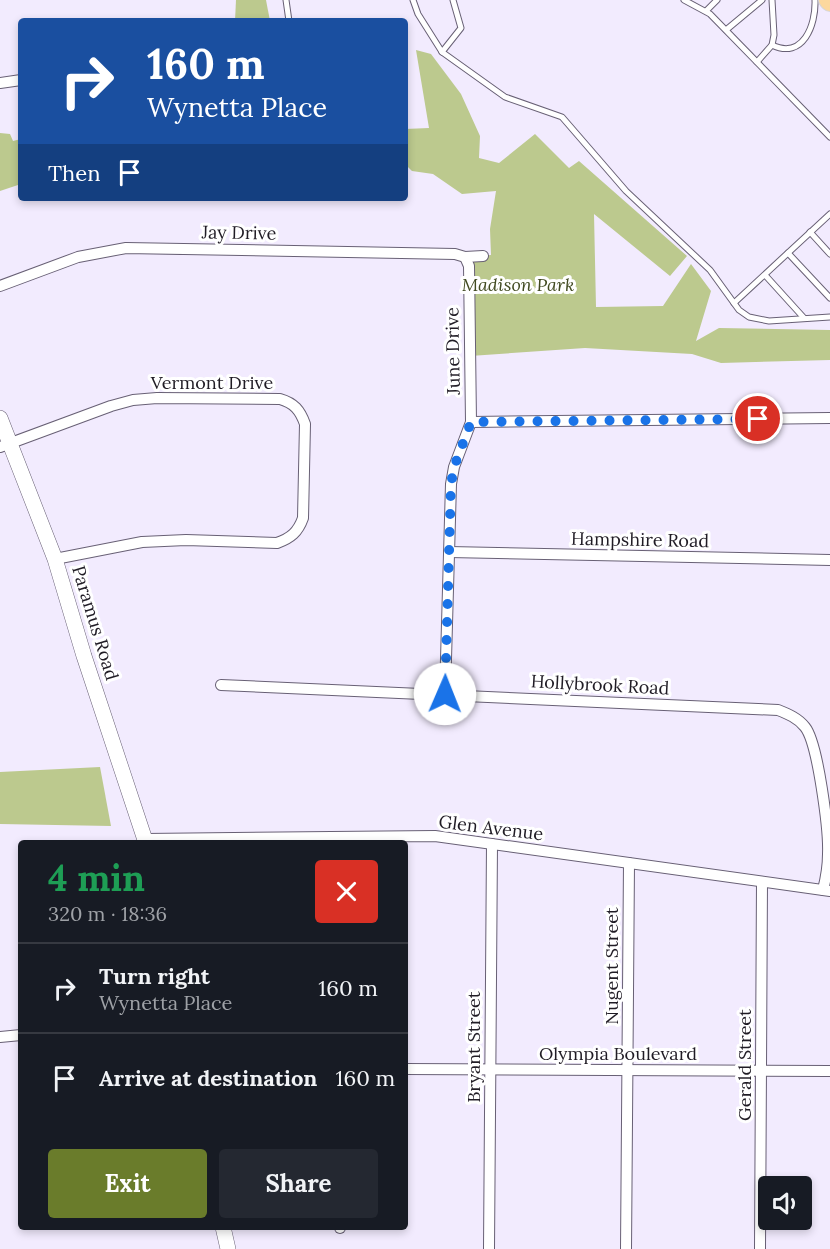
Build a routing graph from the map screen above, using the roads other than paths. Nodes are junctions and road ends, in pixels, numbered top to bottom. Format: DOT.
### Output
graph roads {
  1 [pos="286,0"];
  2 [pos="412,0"];
  3 [pos="453,0"];
  4 [pos="684,0"];
  5 [pos="717,0"];
  6 [pos="762,0"];
  7 [pos="772,0"];
  8 [pos="815,0"];
  9 [pos="706,11"];
  10 [pos="289,18"];
  11 [pos="726,30"];
  12 [pos="772,45"];
  13 [pos="442,52"];
  14 [pos="758,62"];
  15 [pos="18,80"];
  16 [pos="0,83"];
  17 [pos="830,136"];
  18 [pos="830,213"];
  19 [pos="810,232"];
  20 [pos="788,253"];
  21 [pos="830,254"];
  22 [pos="483,256"];
  23 [pos="465,257"];
  24 [pos="765,275"];
  25 [pos="0,286"];
  26 [pos="830,298"];
  27 [pos="734,303"];
  28 [pos="830,317"];
  29 [pos="804,318"];
  30 [pos="0,418"];
  31 [pos="830,418"];
  32 [pos="471,422"];
  33 [pos="5,446"];
  34 [pos="448,552"];
  35 [pos="55,559"];
  36 [pos="830,560"];
  37 [pos="221,685"];
  38 [pos="445,694"];
  39 [pos="146,840"];
  40 [pos="218,840"];
  41 [pos="492,844"];
  42 [pos="629,863"];
  43 [pos="762,882"];
  44 [pos="827,891"];
  45 [pos="18,1035"];
  46 [pos="0,1037"];
  47 [pos="408,1069"];
  48 [pos="491,1070"];
  49 [pos="761,1070"];
  50 [pos="627,1071"];
  51 [pos="830,1071"];
  52 [pos="224,1230"];
  53 [pos="228,1249"];
  54 [pos="489,1249"];
  55 [pos="626,1249"];
  56 [pos="760,1249"];
  1 -- 10 [label="lane"];
  2 -- 13 [label="lane"];
  3 -- 13 [label="lane"];
  4 -- 9 [label="lane"];
  5 -- 9 [label="lane"];
  6 -- 11 [label="lane"];
  7 -- 12 [label="lane"];
  8 -- 12 [label="lane"];
  9 -- 11 [label="lane"];
  11 -- 14 [label="lane"];
  12 -- 14 [label="lane"];
  13 -- 27 [label="lane"];
  14 -- 17 [label="lane"];
  15 -- 16 [label="street"];
  18 -- 19 [label="lane"];
  19 -- 20 [label="lane"];
  19 -- 21 [label="lane"];
  20 -- 24 [label="lane"];
  20 -- 26 [label="lane"];
  22 -- 23 [label="street, Jay Drive"];
  23 -- 25 [label="street, Jay Drive"];
  23 -- 32 [label="street, June Drive"];
  24 -- 27 [label="lane"];
  24 -- 29 [label="lane"];
  27 -- 29 [label="lane"];
  28 -- 29 [label="lane"];
  30 -- 33 [label="main road, Paramus Road"];
  31 -- 32 [label="street"];
  32 -- 34 [label="street, June Drive"];
  33 -- 35 [label="main road, Paramus Road"];
  33 -- 35 [label="street, Vermont Drive"];
  34 -- 36 [label="street, Hampshire Road"];
  34 -- 38 [label="street, June Drive"];
  35 -- 39 [label="main road, Paramus Road"];
  37 -- 38 [label="street, Hollybrook Road"];
  38 -- 44 [label="street, Hollybrook Road"];
  40 -- 41 [label="street, Glen Avenue"];
  41 -- 42 [label="street, Glen Avenue"];
  41 -- 48 [label="street, Bryant Street"];
  42 -- 43 [label="street, Glen Avenue"];
  42 -- 50 [label="street, Nugent Street"];
  43 -- 44 [label="street, Glen Avenue"];
  43 -- 49 [label="street, Gerald Street"];
  45 -- 46 [label="street"];
  47 -- 48 [label="street, Olympia Boulevard"];
  48 -- 50 [label="street, Olympia Boulevard"];
  48 -- 54 [label="street, Bryant Street"];
  49 -- 50 [label="street, Olympia Boulevard"];
  49 -- 51 [label="street, Olympia Boulevard"];
  49 -- 56 [label="street, Gerald Street"];
  50 -- 55 [label="street, Nugent Street"];
  52 -- 53 [label="main road"];
}
